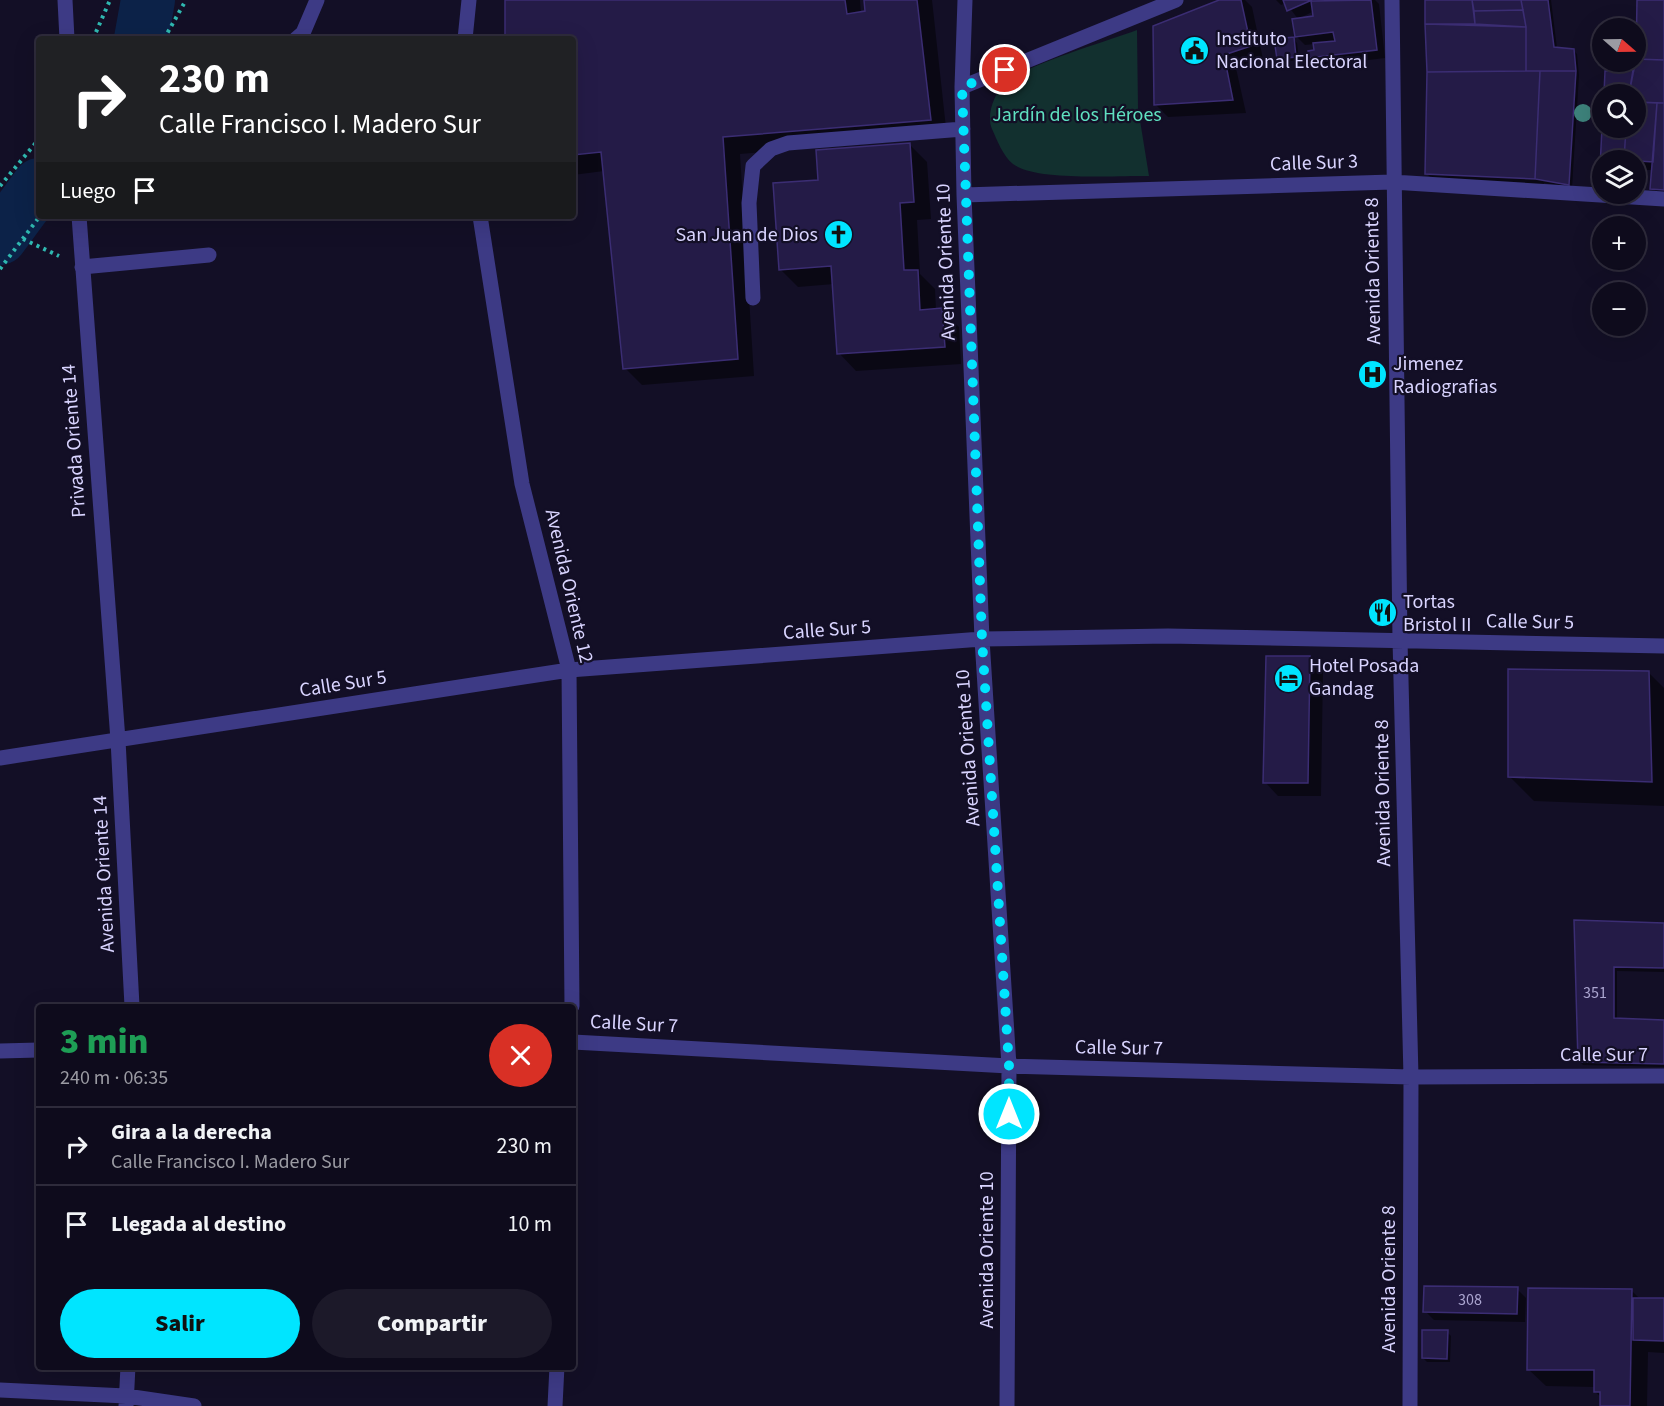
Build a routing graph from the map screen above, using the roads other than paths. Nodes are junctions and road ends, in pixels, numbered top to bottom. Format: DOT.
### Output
graph roads {
  1 [pos="65,0"];
  2 [pos="317,0"];
  3 [pos="469,0"];
  4 [pos="966,0"];
  5 [pos="1176,0"];
  6 [pos="1392,0"];
  7 [pos="67,36"];
  8 [pos="300,36"];
  9 [pos="465,36"];
  10 [pos="962,87"];
  11 [pos="963,129"];
  12 [pos="1392,182"];
  13 [pos="964,195"];
  14 [pos="1664,199"];
  15 [pos="79,219"];
  16 [pos="480,219"];
  17 [pos="209,255"];
  18 [pos="82,267"];
  19 [pos="753,298"];
  20 [pos="982,639"];
  21 [pos="1400,640"];
  22 [pos="1664,646"];
  23 [pos="569,670"];
  24 [pos="118,740"];
  25 [pos="0,758"];
  26 [pos="132,1004"];
  27 [pos="572,1004"];
  28 [pos="576,1042"];
  29 [pos="36,1050"];
  30 [pos="0,1051"];
  31 [pos="1009,1066"];
  32 [pos="1664,1076"];
  33 [pos="1411,1077"];
  34 [pos="128,1370"];
  35 [pos="557,1370"];
  36 [pos="0,1390"];
  37 [pos="126,1401"];
  38 [pos="194,1406"];
  39 [pos="555,1406"];
  40 [pos="1007,1406"];
  41 [pos="1410,1406"];
  1 -- 7 [label="street"];
  2 -- 8 [label="street"];
  3 -- 9 [label="street"];
  4 -- 10 [label="street, Avenida Oriente 10"];
  5 -- 10 [label="street"];
  6 -- 12 [label="street, Avenida Oriente 8"];
  10 -- 11 [label="street, Avenida Oriente 10"];
  11 -- 13 [label="street, Avenida Oriente 10"];
  11 -- 19 [label="street"];
  12 -- 13 [label="street, Calle Sur 3"];
  12 -- 14 [label="street, Calle Sur 3"];
  12 -- 21 [label="street, Avenida Oriente 8"];
  13 -- 20 [label="street, Avenida Oriente 10"];
  15 -- 18 [label="street, Privada Oriente 14"];
  16 -- 23 [label="street, Avenida Oriente 12"];
  17 -- 18 [label="street"];
  18 -- 24 [label="street, Privada Oriente 14"];
  20 -- 21 [label="street, Calle Sur 5"];
  20 -- 23 [label="street, Calle Sur 5"];
  20 -- 31 [label="street, Avenida Oriente 10"];
  21 -- 22 [label="street, Calle Sur 5"];
  21 -- 33 [label="street, Avenida Oriente 8"];
  23 -- 24 [label="street, Calle Sur 5"];
  23 -- 27 [label="street, Avenida Oriente 12"];
  24 -- 25 [label="street, Calle Sur 5"];
  24 -- 26 [label="street, Avenida Oriente 14"];
  28 -- 31 [label="street, Calle Sur 7"];
  29 -- 30 [label="street"];
  31 -- 33 [label="street, Calle Sur 7"];
  31 -- 40 [label="street, Avenida Oriente 10"];
  32 -- 33 [label="street, Calle Sur 7"];
  33 -- 41 [label="street, Avenida Oriente 8"];
  34 -- 37 [label="street"];
  35 -- 39 [label="street"];
  36 -- 37 [label="street"];
  37 -- 38 [label="street"];
}
